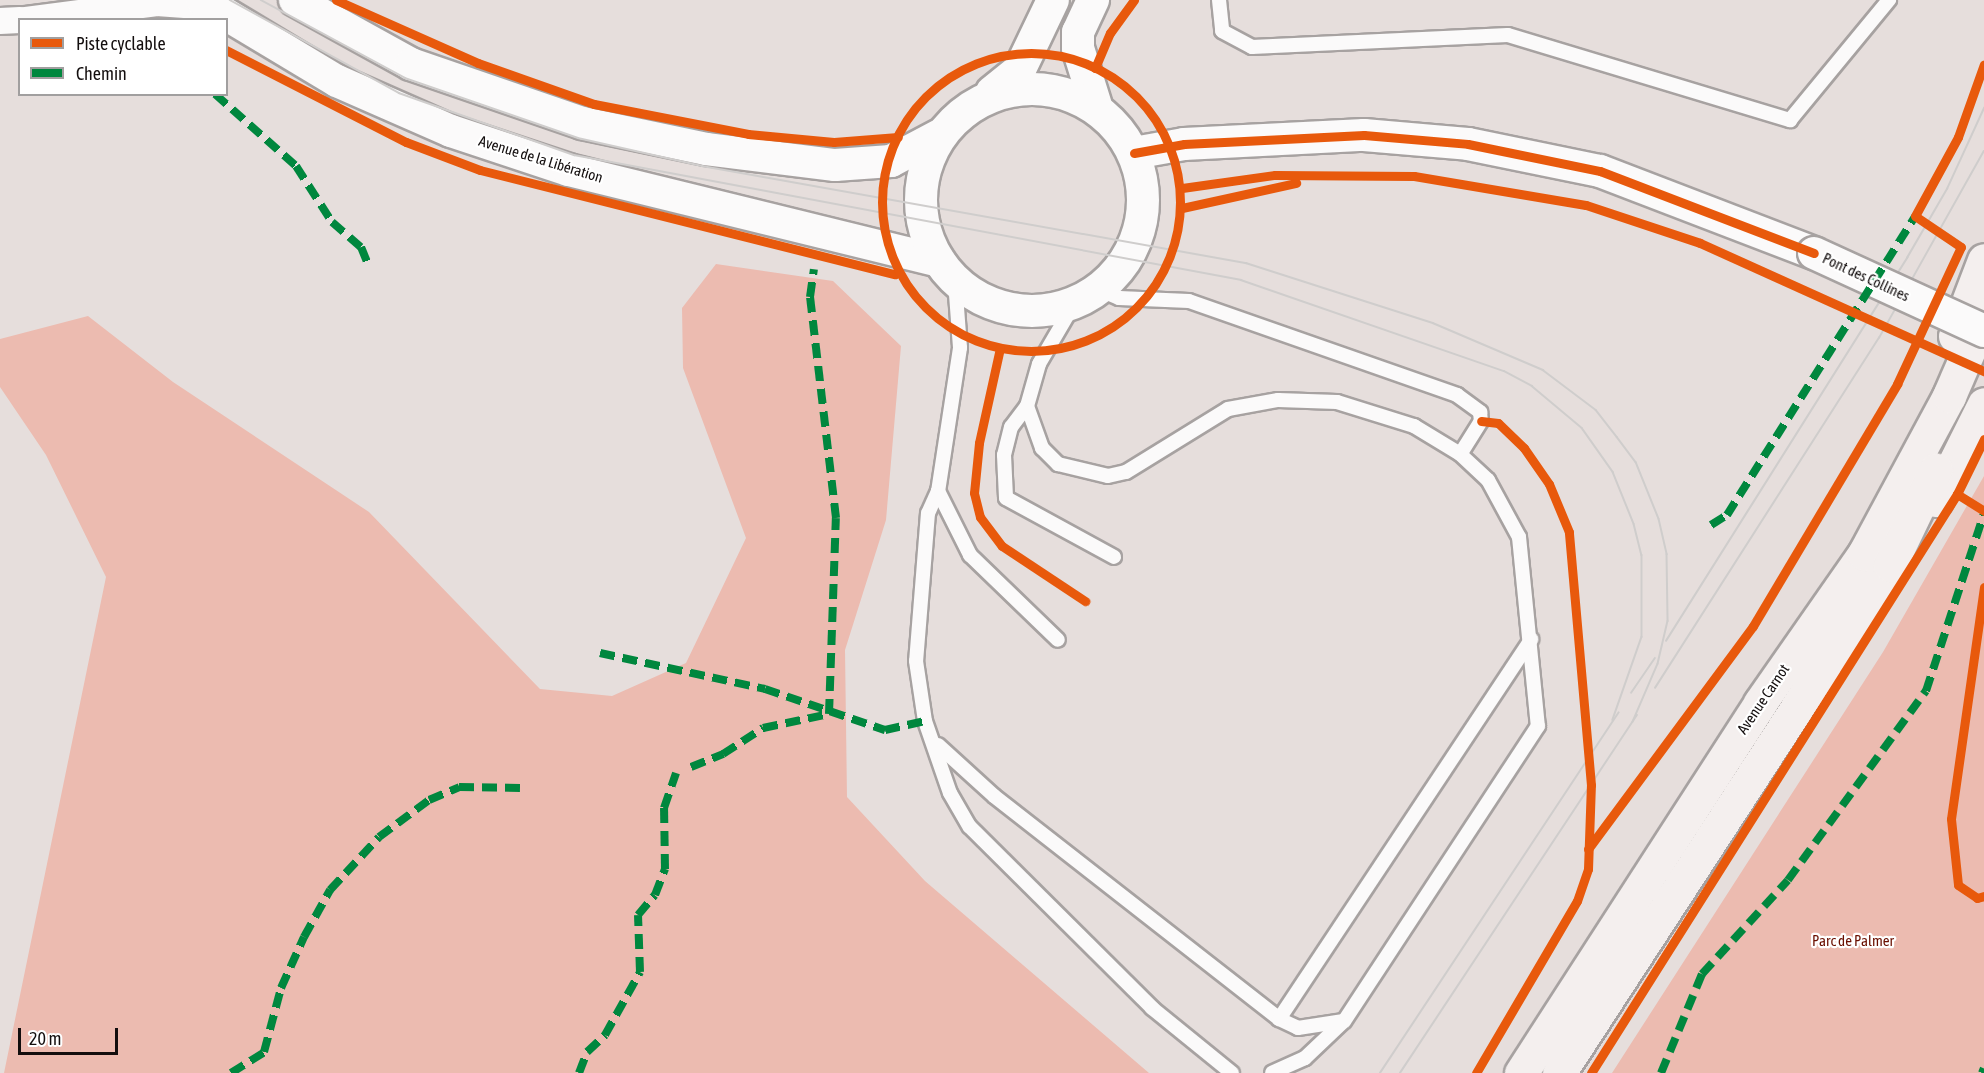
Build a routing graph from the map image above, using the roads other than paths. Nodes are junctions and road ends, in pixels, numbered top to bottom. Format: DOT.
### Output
graph roads {
  1 [pos="295,0"];
  2 [pos="1053,0"];
  3 [pos="1093,0"];
  4 [pos="1219,0"];
  5 [pos="1889,0"];
  6 [pos="207,4"];
  7 [pos="73,8"];
  8 [pos="34,18"];
  9 [pos="18,20"];
  10 [pos="0,21"];
  11 [pos="989,95"];
  12 [pos="1097,109"];
  13 [pos="940,135"];
  14 [pos="1134,153"];
  15 [pos="1984,260"];
  16 [pos="947,271"];
  17 [pos="1086,297"];
  18 [pos="1984,315"];
  19 [pos="1984,331"];
  20 [pos="1984,367"];
  21 [pos="1984,404"];
  22 [pos="1027,406"];
  23 [pos="1460,454"];
  24 [pos="938,491"];
  25 [pos="1114,557"];
  26 [pos="1890,565"];
  27 [pos="1531,639"];
  28 [pos="1058,640"];
  29 [pos="1760,703"];
  30 [pos="938,745"];
  31 [pos="1279,1019"];
  32 [pos="1344,1020"];
  33 [pos="1232,1073"];
  34 [pos="1272,1073"];
  35 [pos="1521,1073"];
  36 [pos="1558,1073"];
  1 -- 13 [label="street"];
  2 -- 11 [label="street"];
  3 -- 12 [label="street"];
  4 -- 5 [label="lane"];
  6 -- 7 [label="street"];
  6 -- 16 [label="street, Avenue de la Libération"];
  7 -- 8 [label="street"];
  9 -- 10 [label="street"];
  11 -- 12 [label="street"];
  11 -- 13 [label="street"];
  12 -- 14 [label="street"];
  13 -- 16 [label="street"];
  14 -- 17 [label="street"];
  14 -- 19 [label="street, Pont des Collines, bridge"];
  15 -- 29 [label="main road"];
  16 -- 17 [label="street, Avenue de la Libération"];
  16 -- 24 [label="lane"];
  17 -- 22 [label="lane"];
  17 -- 23 [label="lane"];
  18 -- 29 [label="main road, Avenue Carnot"];
  20 -- 26 [label="main road"];
  21 -- 26 [label="main road"];
  22 -- 23 [label="lane"];
  22 -- 25 [label="lane"];
  23 -- 27 [label="lane"];
  24 -- 28 [label="lane"];
  24 -- 30 [label="lane"];
  26 -- 36 [label="main road"];
  27 -- 31 [label="lane"];
  27 -- 32 [label="lane"];
  29 -- 35 [label="main road, Avenue Carnot"];
  30 -- 31 [label="lane"];
  30 -- 33 [label="lane"];
  31 -- 32 [label="lane"];
  32 -- 34 [label="lane"];
}
